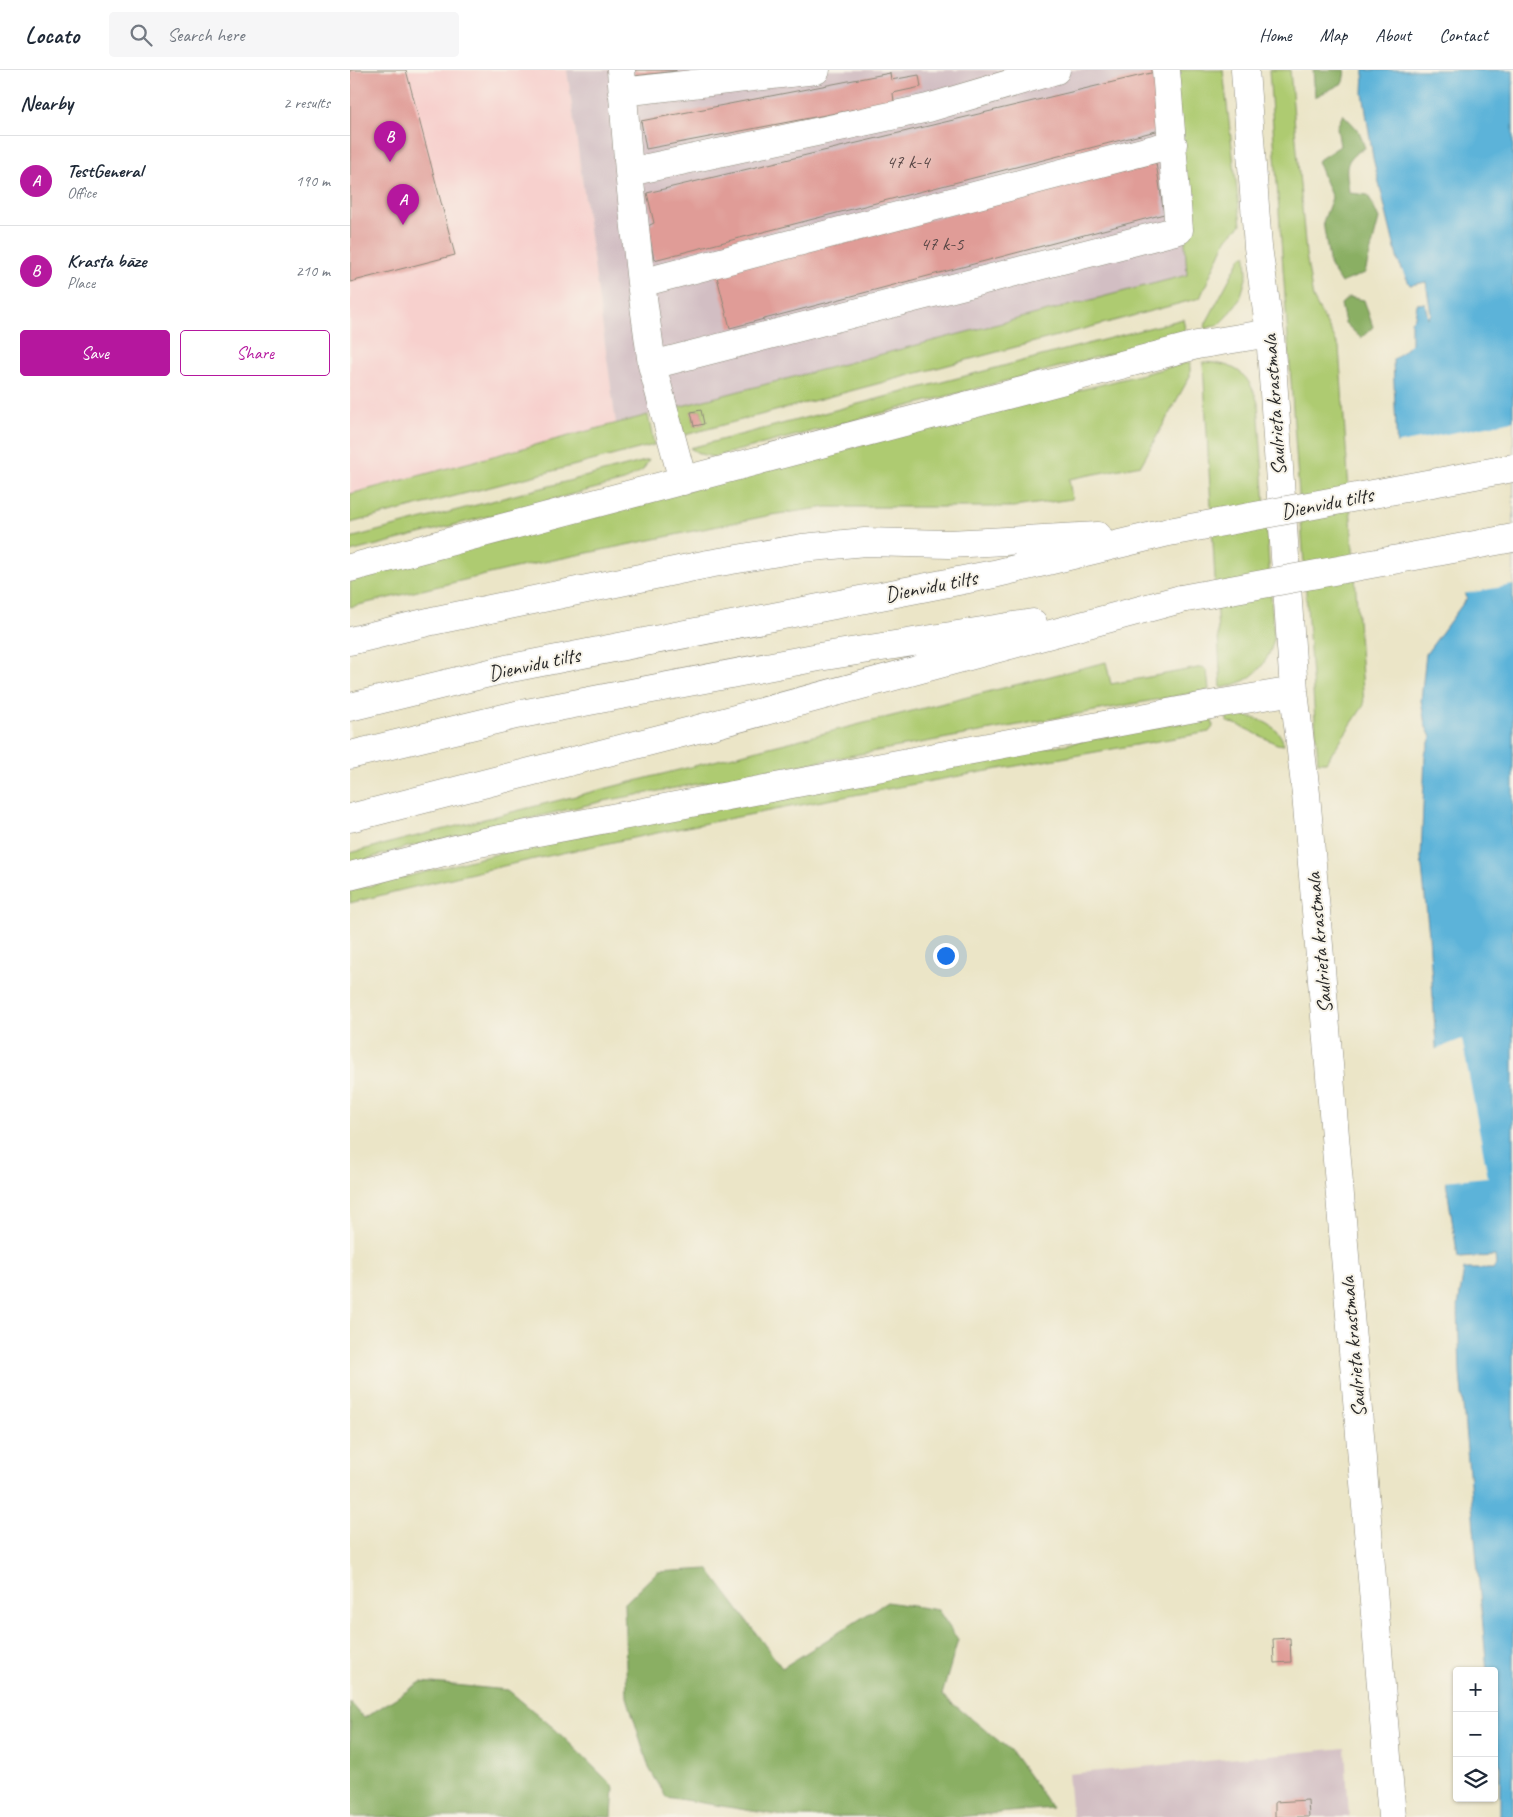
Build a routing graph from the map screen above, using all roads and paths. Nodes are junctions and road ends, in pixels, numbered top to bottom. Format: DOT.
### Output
graph roads {
  1 [pos="816,70"];
  2 [pos="1056,70"];
  3 [pos="1166,70"];
  4 [pos="1245,70"];
  5 [pos="622,81"];
  6 [pos="1173,144"];
  7 [pos="629,172"];
  8 [pos="641,284"];
  9 [pos="1270,334"];
  10 [pos="652,365"];
  11 [pos="1513,468"];
  12 [pos="683,481"];
  13 [pos="1169,532"];
  14 [pos="1513,538"];
  15 [pos="350,568"];
  16 [pos="1182,599"];
  17 [pos="350,641"];
  18 [pos="1294,692"];
  19 [pos="350,708"];
  20 [pos="350,755"];
  21 [pos="350,818"];
  22 [pos="350,876"];
  23 [pos="1392,1817"];
  1 -- 5 [label="main road"];
  2 -- 7 [label="main road"];
  3 -- 6 [label="main road"];
  4 -- 9 [label="main road, Saulrieta krastmala"];
  5 -- 7 [label="main road"];
  6 -- 8 [label="main road"];
  6 -- 10 [label="main road"];
  7 -- 8 [label="main road"];
  8 -- 10 [label="main road"];
  9 -- 12 [label="main road"];
  9 -- 18 [label="main road, Saulrieta krastmala"];
  10 -- 12 [label="main road"];
  11 -- 13 [label="main road, Dienvidu tilts, bridge"];
  12 -- 15 [label="main road"];
  13 -- 17 [label="main road"];
  13 -- 19 [label="main road, Dienvidu tilts"];
  14 -- 16 [label="main road, bridge"];
  16 -- 20 [label="main road"];
  16 -- 21 [label="main road"];
  18 -- 22 [label="main road"];
  18 -- 23 [label="main road, Saulrieta krastmala"];
}
